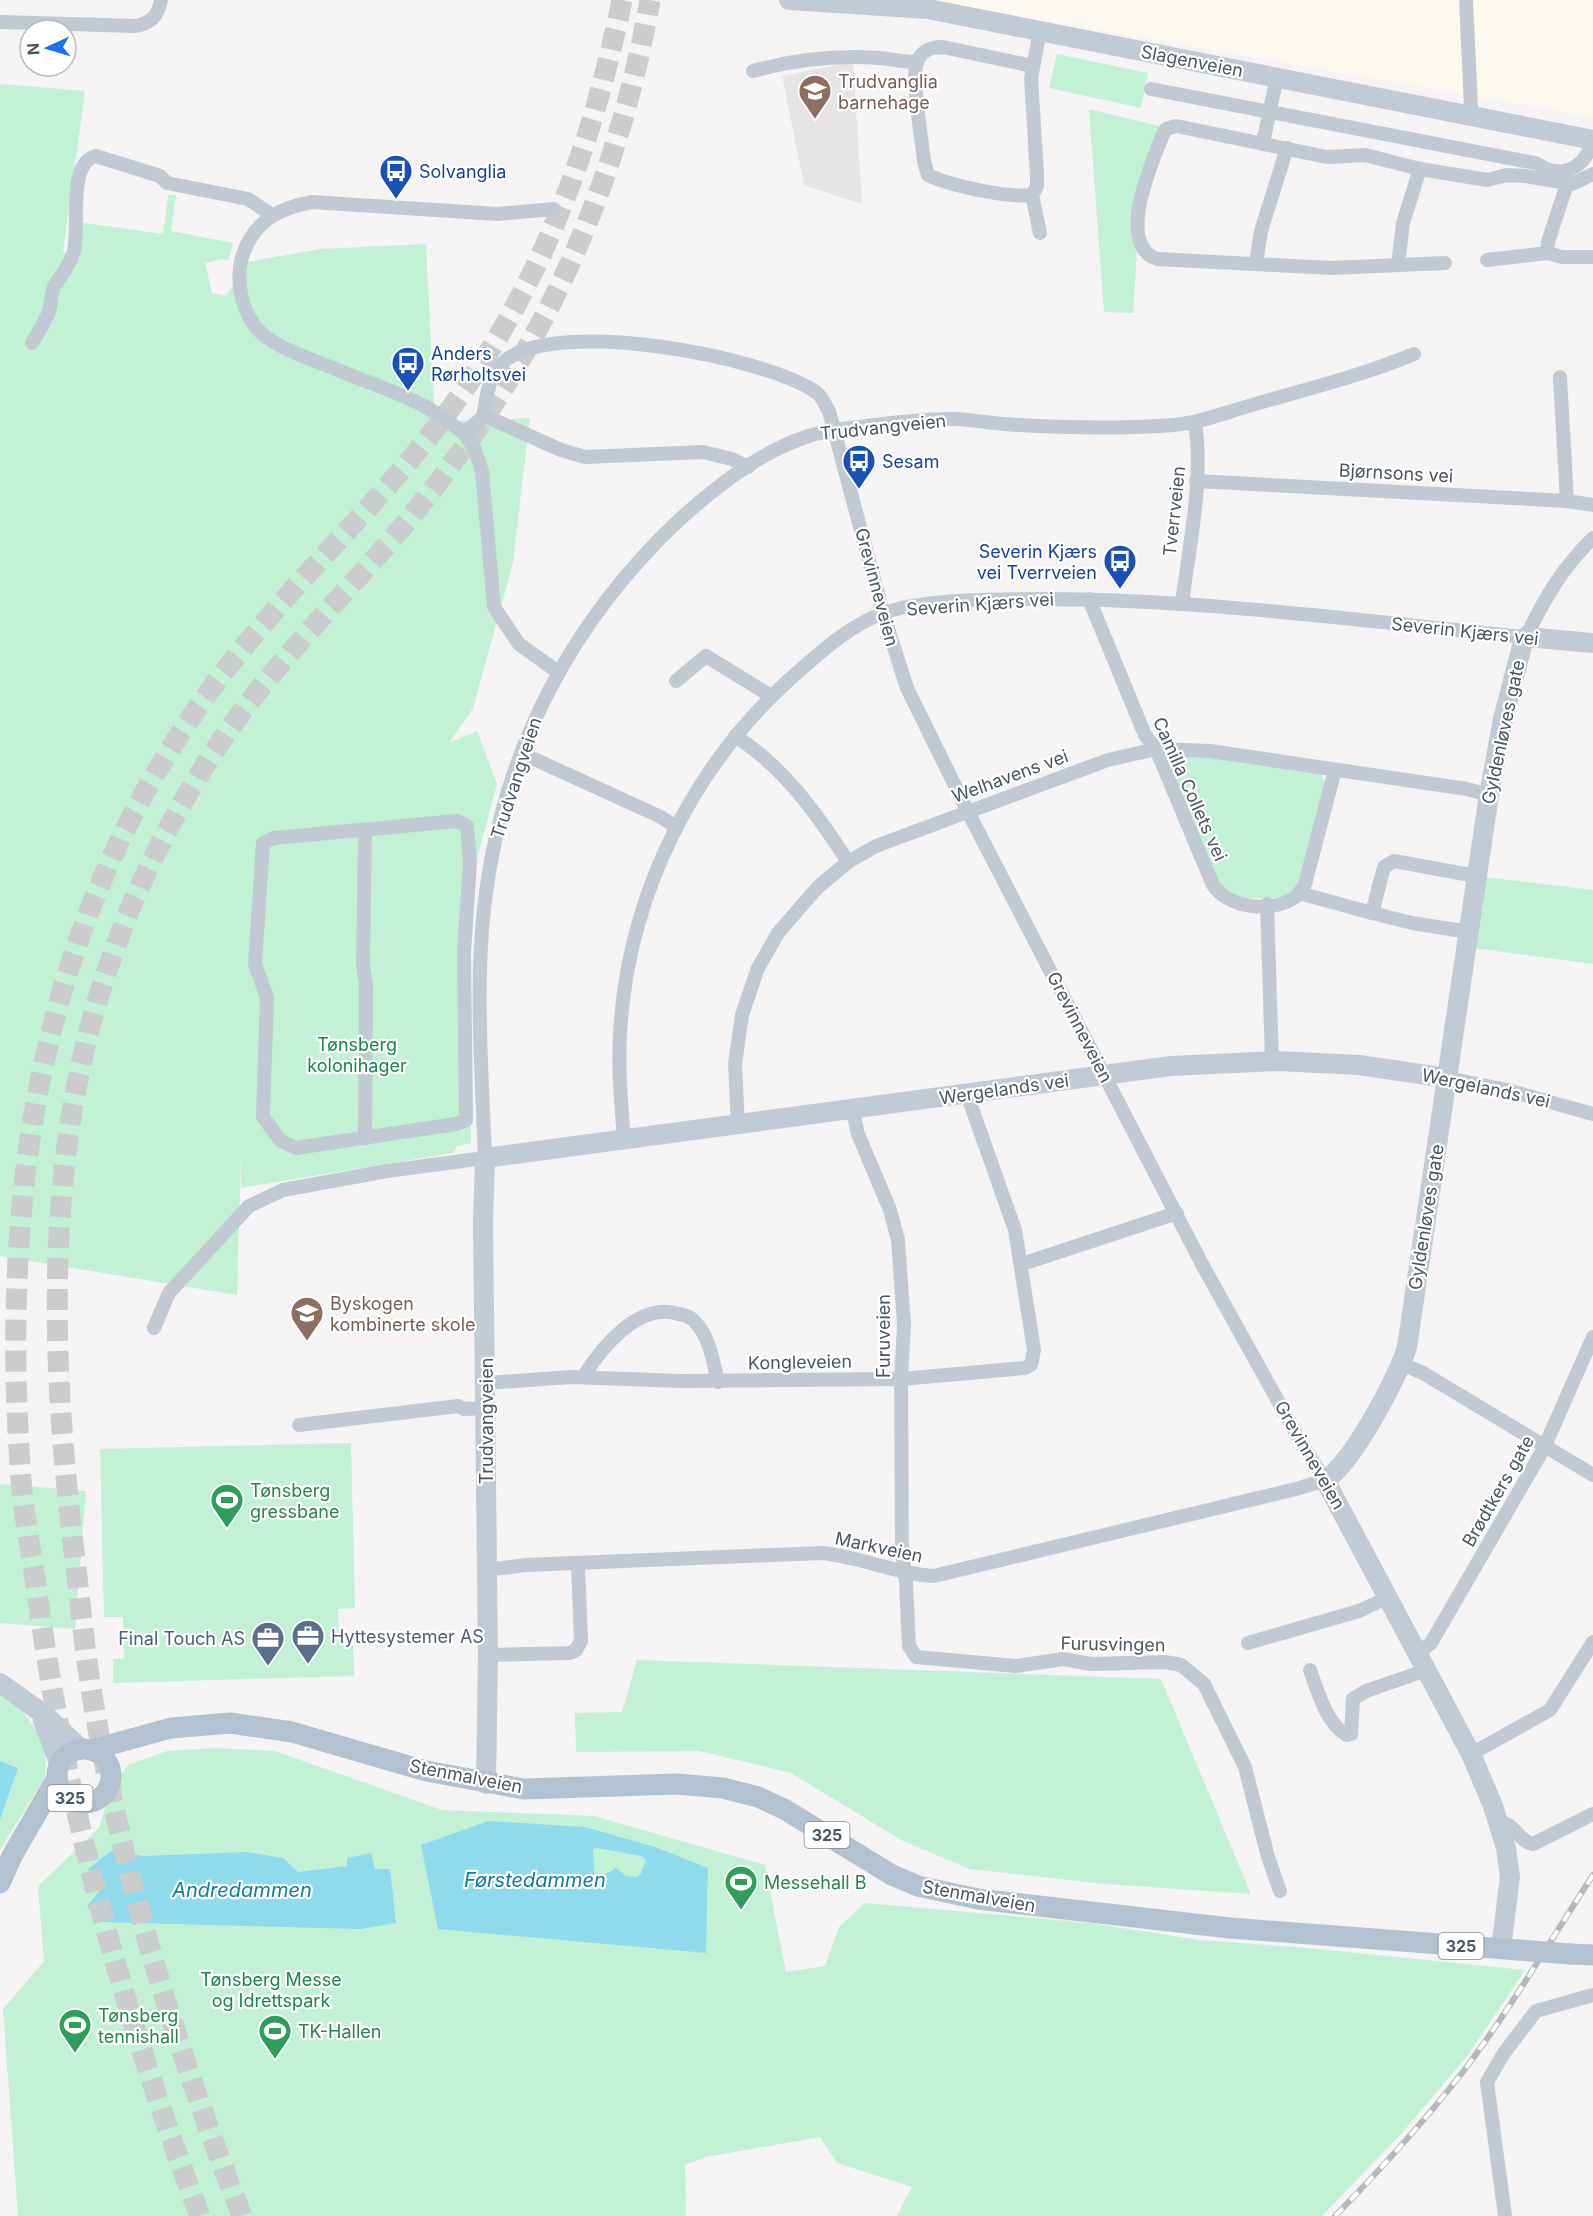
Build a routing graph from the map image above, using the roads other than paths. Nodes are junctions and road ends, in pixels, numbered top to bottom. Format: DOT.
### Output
graph roads {
  1 [pos="161,0"];
  2 [pos="789,0"];
  3 [pos="1466,0"];
  4 [pos="0,22"];
  5 [pos="1040,31"];
  6 [pos="917,62"];
  7 [pos="1033,66"];
  8 [pos="753,71"];
  9 [pos="1277,77"];
  10 [pos="1151,89"];
  11 [pos="1270,111"];
  12 [pos="1476,117"];
  13 [pos="1593,140"];
  14 [pos="1263,142"];
  15 [pos="1287,148"];
  16 [pos="1420,169"];
  17 [pos="1542,174"];
  18 [pos="1593,174"];
  19 [pos="1567,184"];
  20 [pos="1032,195"];
  21 [pos="554,209"];
  22 [pos="272,215"];
  23 [pos="1040,233"];
  24 [pos="1547,253"];
  25 [pos="1593,257"];
  26 [pos="1487,260"];
  27 [pos="1445,262"];
  28 [pos="1256,263"];
  29 [pos="1398,265"];
  30 [pos="32,343"];
  31 [pos="1414,354"];
  32 [pos="1560,377"];
  33 [pos="1195,422"];
  34 [pos="834,430"];
  35 [pos="464,433"];
  36 [pos="748,467"];
  37 [pos="1196,481"];
  38 [pos="1567,501"];
  39 [pos="1593,505"];
  40 [pos="1593,538"];
  41 [pos="1089,599"];
  42 [pos="1182,604"];
  43 [pos="883,613"];
  44 [pos="1526,637"];
  45 [pos="1593,643"];
  46 [pos="558,672"];
  47 [pos="676,681"];
  48 [pos="771,696"];
  49 [pos="735,736"];
  50 [pos="1156,749"];
  51 [pos="521,753"];
  52 [pos="1335,770"];
  53 [pos="1489,795"];
  54 [pos="967,810"];
  55 [pos="676,828"];
  56 [pos="365,830"];
  57 [pos="848,862"];
  58 [pos="1476,876"];
  59 [pos="1299,893"];
  60 [pos="1267,904"];
  61 [pos="1372,913"];
  62 [pos="1469,932"];
  63 [pos="1272,1061"];
  64 [pos="1106,1075"];
  65 [pos="1447,1078"];
  66 [pos="967,1094"];
  67 [pos="852,1108"];
  68 [pos="1593,1114"];
  69 [pos="738,1125"];
  70 [pos="365,1138"];
  71 [pos="624,1140"];
  72 [pos="485,1158"];
  73 [pos="1177,1213"];
  74 [pos="1022,1264"];
  75 [pos="154,1328"];
  76 [pos="1593,1337"];
  77 [pos="1402,1364"];
  78 [pos="583,1377"];
  79 [pos="901,1379"];
  80 [pos="718,1382"];
  81 [pos="486,1383"];
  82 [pos="486,1408"];
  83 [pos="299,1425"];
  84 [pos="1545,1448"];
  85 [pos="1593,1475"];
  86 [pos="1325,1480"];
  87 [pos="578,1563"];
  88 [pos="487,1570"];
  89 [pos="905,1572"];
  90 [pos="1389,1597"];
  91 [pos="1593,1642"];
  92 [pos="1248,1643"];
  93 [pos="488,1655"];
  94 [pos="1423,1661"];
  95 [pos="1310,1670"];
  96 [pos="0,1683"];
  97 [pos="32,1707"];
  98 [pos="252,1727"];
  99 [pos="86,1750"];
  100 [pos="1471,1754"];
  101 [pos="58,1771"];
  102 [pos="111,1774"];
  103 [pos="486,1784"];
  104 [pos="76,1801"];
  105 [pos="1593,1814"];
  106 [pos="1498,1822"];
  107 [pos="29,1828"];
  108 [pos="0,1883"];
  109 [pos="1280,1891"];
  110 [pos="1510,1950"];
  111 [pos="1593,1955"];
  112 [pos="1593,1995"];
  113 [pos="1505,2216"];
  1 -- 4 [label="street"];
  2 -- 5 [label="main road, Slagenveien"];
  3 -- 12 [label="street"];
  5 -- 7 [label="street"];
  5 -- 9 [label="main road, Slagenveien"];
  6 -- 7 [label="street"];
  6 -- 8 [label="street"];
  6 -- 20 [label="street"];
  7 -- 20 [label="street"];
  9 -- 11 [label="street"];
  9 -- 12 [label="main road, Slagenveien"];
  10 -- 11 [label="street"];
  11 -- 14 [label="street"];
  11 -- 17 [label="street"];
  12 -- 13 [label="main road, Slagenveien"];
  13 -- 17 [label="street"];
  14 -- 15 [label="street"];
  14 -- 28 [label="street"];
  15 -- 16 [label="street"];
  15 -- 28 [label="street"];
  16 -- 17 [label="street"];
  16 -- 29 [label="street"];
  17 -- 19 [label="street"];
  18 -- 19 [label="street"];
  19 -- 24 [label="street"];
  20 -- 23 [label="street"];
  21 -- 22 [label="street"];
  22 -- 30 [label="street"];
  22 -- 35 [label="street"];
  24 -- 25 [label="street"];
  24 -- 26 [label="street"];
  27 -- 29 [label="street"];
  28 -- 29 [label="street"];
  31 -- 33 [label="street, Trudvangveien"];
  32 -- 38 [label="street"];
  33 -- 34 [label="street, Trudvangveien"];
  33 -- 37 [label="street, Tverrveien"];
  34 -- 35 [label="street, Grevinneveien"];
  34 -- 36 [label="street, Trudvangveien"];
  34 -- 43 [label="street, Grevinneveien"];
  35 -- 36 [label="street"];
  35 -- 46 [label="street"];
  36 -- 46 [label="street, Trudvangveien"];
  37 -- 38 [label="street, Bjørnsons vei"];
  37 -- 42 [label="street, Tverrveien"];
  38 -- 39 [label="street, Bjørnsons vei"];
  40 -- 44 [label="street, Gyldenløves gate"];
  41 -- 42 [label="street, Severin Kjærs vei"];
  41 -- 43 [label="street, Severin Kjærs vei"];
  41 -- 50 [label="street, Camilla Collets vei"];
  42 -- 44 [label="street, Severin Kjærs vei"];
  43 -- 48 [label="street, Severin Kjærs vei"];
  43 -- 54 [label="street, Grevinneveien"];
  44 -- 45 [label="main road, Severin Kjærs vei"];
  44 -- 53 [label="main road, Gyldenløves gate"];
  46 -- 51 [label="street, Trudvangveien"];
  47 -- 48 [label="street"];
  48 -- 49 [label="street, Severin Kjærs vei"];
  49 -- 55 [label="street, Severin Kjærs vei"];
  49 -- 57 [label="street"];
  50 -- 52 [label="street, Welhavens vei"];
  50 -- 54 [label="street, Welhavens vei"];
  50 -- 60 [label="street, Camilla Collets vei"];
  51 -- 55 [label="street"];
  51 -- 72 [label="street, Trudvangveien"];
  52 -- 53 [label="street, Welhavens vei"];
  52 -- 59 [label="street"];
  53 -- 58 [label="main road, Gyldenløves gate"];
  54 -- 57 [label="street, Welhavens vei"];
  54 -- 64 [label="street, Grevinneveien"];
  55 -- 71 [label="street, Severin Kjærs vei"];
  56 -- 70 [label="street"];
  56 -- 70 [label="street"];
  56 -- 70 [label="street"];
  57 -- 69 [label="street, Welhavens vei"];
  58 -- 61 [label="street"];
  58 -- 62 [label="main road, Gyldenløves gate"];
  59 -- 60 [label="street, Camilla Collets vei"];
  59 -- 61 [label="street"];
  60 -- 63 [label="street"];
  61 -- 62 [label="street"];
  62 -- 65 [label="main road, Gyldenløves gate"];
  63 -- 64 [label="main road, Wergelands vei"];
  63 -- 65 [label="main road, Wergelands vei"];
  64 -- 66 [label="main road, Wergelands vei"];
  64 -- 73 [label="street, Grevinneveien"];
  65 -- 68 [label="street, Wergelands vei"];
  65 -- 77 [label="main road, Gyldenløves gate"];
  66 -- 67 [label="main road, Wergelands vei"];
  66 -- 74 [label="street"];
  67 -- 69 [label="main road, Wergelands vei"];
  67 -- 79 [label="street, Furuveien"];
  69 -- 71 [label="main road, Wergelands vei"];
  71 -- 72 [label="main road, Wergelands vei"];
  72 -- 75 [label="street"];
  72 -- 81 [label="main road, Trudvangveien"];
  73 -- 74 [label="street"];
  73 -- 86 [label="street, Grevinneveien"];
  74 -- 79 [label="street, Kongleveien"];
  76 -- 84 [label="street, Brødtkers gate"];
  77 -- 84 [label="street"];
  77 -- 86 [label="main road, Gyldenløves gate"];
  78 -- 80 [label="street, Kongleveien"];
  78 -- 80 [label="street"];
  78 -- 81 [label="street, Kongleveien"];
  79 -- 80 [label="street, Kongleveien"];
  79 -- 89 [label="street, Furuveien"];
  81 -- 82 [label="main road, Trudvangveien"];
  82 -- 83 [label="street"];
  82 -- 88 [label="main road, Trudvangveien"];
  84 -- 85 [label="street"];
  84 -- 94 [label="street, Brødtkers gate"];
  86 -- 89 [label="street, Markveien"];
  86 -- 90 [label="main road, Grevinneveien"];
  87 -- 88 [label="street, Markveien"];
  87 -- 89 [label="street, Markveien"];
  87 -- 93 [label="street"];
  88 -- 93 [label="main road, Trudvangveien"];
  89 -- 109 [label="street, Furusvingen"];
  90 -- 92 [label="street"];
  90 -- 94 [label="main road, Grevinneveien"];
  91 -- 100 [label="street"];
  93 -- 103 [label="main road, Trudvangveien"];
  94 -- 95 [label="street"];
  94 -- 100 [label="main road, Grevinneveien"];
  96 -- 97 [label="main road"];
  97 -- 99 [label="main road"];
  97 -- 101 [label="main road"];
  98 -- 99 [label="main road, Stenmalveien / 325"];
  98 -- 102 [label="main road, Stenmalveien / 325"];
  98 -- 103 [label="main road, Stenmalveien / 325"];
  99 -- 101 [label="main road, Stenmalveien / 325"];
  99 -- 102 [label="main road, 325"];
  100 -- 106 [label="main road, Grevinneveien"];
  101 -- 104 [label="main road, 325"];
  101 -- 107 [label="main road, 325"];
  102 -- 104 [label="main road, Stenmalveien / 325"];
  103 -- 110 [label="main road, Stenmalveien / 325"];
  104 -- 107 [label="main road, 325"];
  105 -- 106 [label="street"];
  106 -- 110 [label="main road, Grevinneveien"];
  107 -- 108 [label="main road, 325"];
  110 -- 111 [label="main road, 325, bridge"];
  112 -- 113 [label="street"];
}
